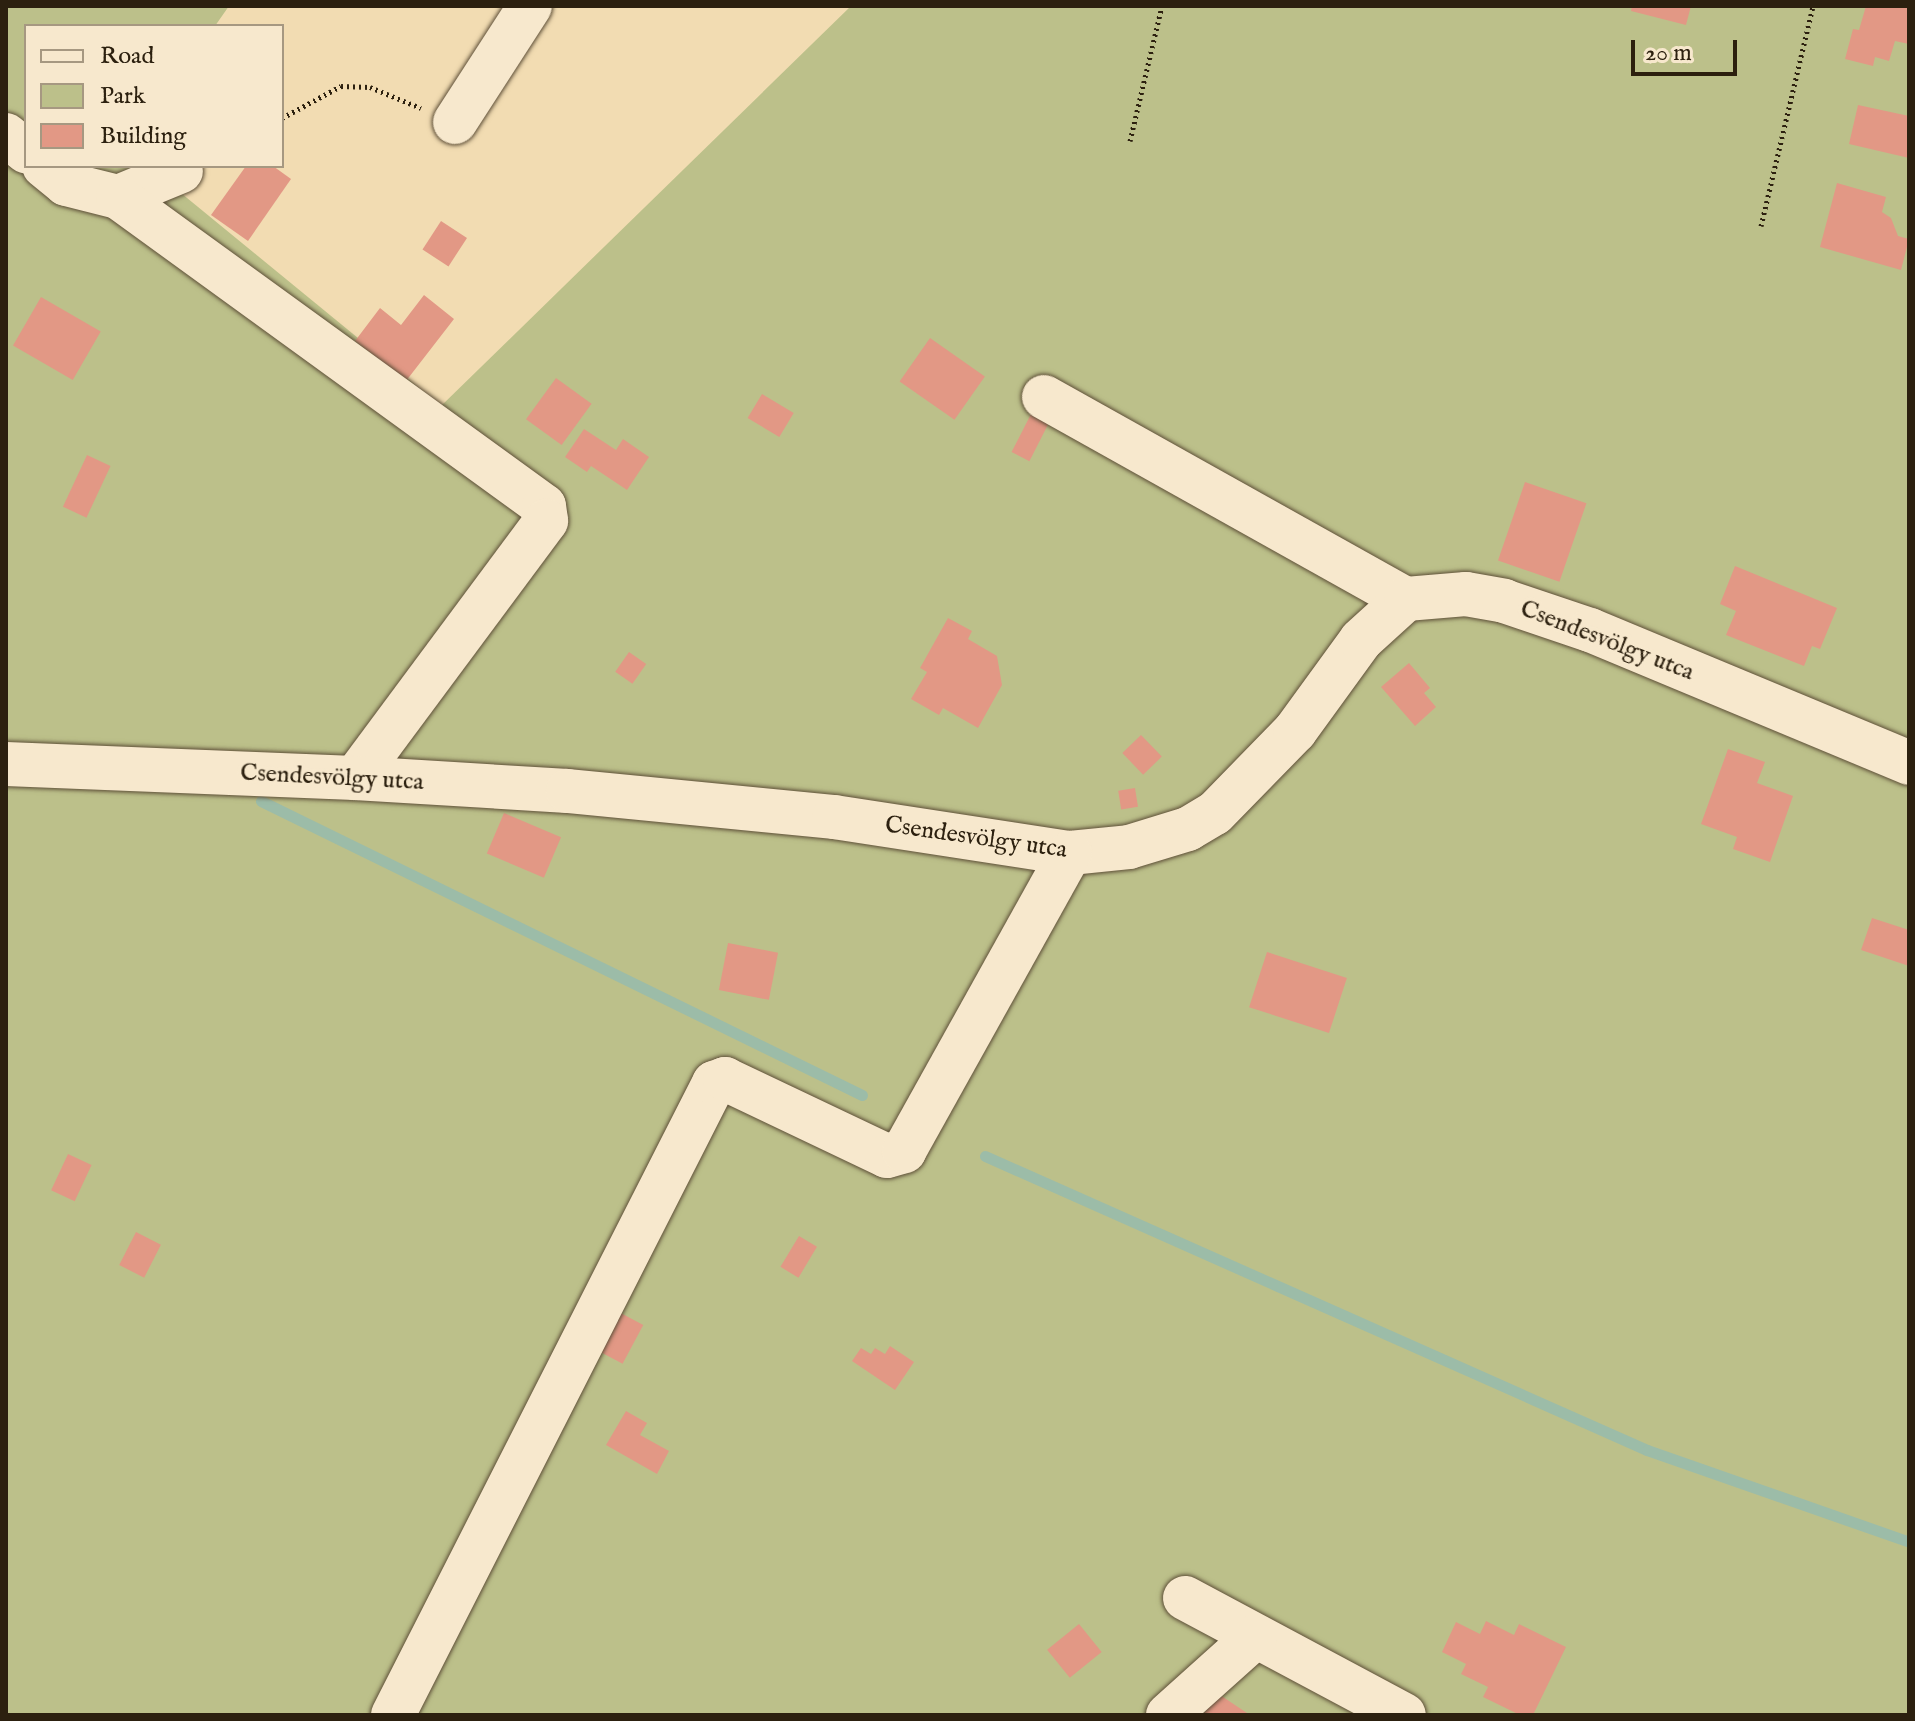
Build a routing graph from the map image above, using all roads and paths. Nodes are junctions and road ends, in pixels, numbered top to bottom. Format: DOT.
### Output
graph roads {
  1 [pos="530,6"];
  2 [pos="1162,6"];
  3 [pos="1813,6"];
  4 [pos="284,117"];
  5 [pos="455,122"];
  6 [pos="6,135"];
  7 [pos="1130,141"];
  8 [pos="24,149"];
  9 [pos="46,168"];
  10 [pos="181,171"];
  11 [pos="118,197"];
  12 [pos="1761,226"];
  13 [pos="1044,397"];
  14 [pos="1406,599"];
  15 [pos="1909,763"];
  16 [pos="6,764"];
  17 [pos="355,778"];
  18 [pos="1070,853"];
  19 [pos="1185,1598"];
  20 [pos="1255,1637"];
  21 [pos="393,1715"];
  22 [pos="1168,1715"];
  23 [pos="1404,1715"];
  1 -- 5 [label="street"];
  2 -- 7 [label="path"];
  3 -- 12 [label="path"];
  4 -- 5 [label="path"];
  6 -- 8 [label="street"];
  9 -- 11 [label="street"];
  10 -- 11 [label="street"];
  11 -- 17 [label="street"];
  13 -- 14 [label="street"];
  14 -- 15 [label="street, Csendesvölgy utca"];
  14 -- 18 [label="street, Csendesvölgy utca"];
  16 -- 17 [label="street, Csendesvölgy utca"];
  17 -- 18 [label="street, Csendesvölgy utca"];
  18 -- 21 [label="street"];
  19 -- 20 [label="street"];
  20 -- 22 [label="street"];
  20 -- 23 [label="street"];
}
